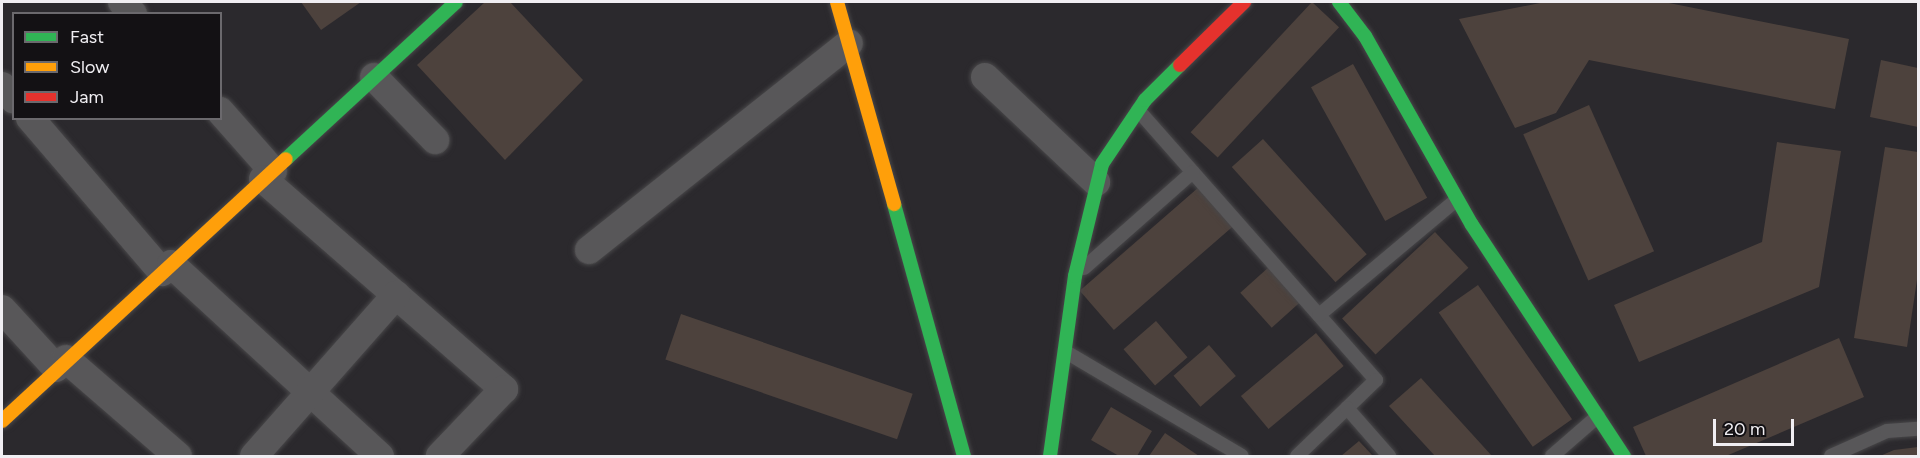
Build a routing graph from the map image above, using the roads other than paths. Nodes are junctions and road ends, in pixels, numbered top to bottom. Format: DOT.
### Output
graph roads {
  1 [pos="456,2"];
  2 [pos="837,2"];
  3 [pos="1244,2"];
  4 [pos="1339,2"];
  5 [pos="849,43"];
  6 [pos="374,77"];
  7 [pos="985,77"];
  8 [pos="2,86"];
  9 [pos="12,98"];
  10 [pos="1137,109"];
  11 [pos="222,114"];
  12 [pos="32,120"];
  13 [pos="435,140"];
  14 [pos="1193,172"];
  15 [pos="268,175"];
  16 [pos="1096,182"];
  17 [pos="1458,199"];
  18 [pos="589,250"];
  19 [pos="166,268"];
  20 [pos="1075,276"];
  21 [pos="396,295"];
  22 [pos="2,309"];
  23 [pos="1319,315"];
  24 [pos="1065,351"];
  25 [pos="61,364"];
  26 [pos="309,394"];
  27 [pos="1347,408"];
  28 [pos="1598,416"];
  29 [pos="2,421"];
  30 [pos="1918,429"];
  31 [pos="178,456"];
  32 [pos="254,456"];
  33 [pos="380,456"];
  34 [pos="440,456"];
  35 [pos="964,456"];
  36 [pos="1050,456"];
  37 [pos="1242,456"];
  38 [pos="1297,456"];
  39 [pos="1389,456"];
  40 [pos="1552,456"];
  41 [pos="1624,456"];
  42 [pos="1831,456"];
  1 -- 6 [label="street"];
  2 -- 5 [label="street"];
  3 -- 10 [label="street"];
  4 -- 17 [label="street"];
  5 -- 18 [label="street"];
  5 -- 35 [label="street"];
  6 -- 13 [label="street"];
  6 -- 15 [label="street"];
  7 -- 16 [label="street"];
  8 -- 9 [label="street"];
  10 -- 14 [label="lane"];
  10 -- 16 [label="street"];
  11 -- 15 [label="street"];
  12 -- 19 [label="street"];
  14 -- 20 [label="lane"];
  14 -- 23 [label="lane"];
  15 -- 19 [label="street"];
  15 -- 21 [label="street"];
  16 -- 20 [label="street"];
  17 -- 23 [label="lane"];
  17 -- 28 [label="street"];
  19 -- 25 [label="street"];
  19 -- 26 [label="street"];
  20 -- 24 [label="street"];
  21 -- 26 [label="street"];
  21 -- 34 [label="street"];
  22 -- 25 [label="street"];
  23 -- 27 [label="lane"];
  24 -- 36 [label="street"];
  24 -- 37 [label="lane"];
  25 -- 29 [label="street"];
  25 -- 31 [label="street"];
  26 -- 32 [label="street"];
  26 -- 33 [label="street"];
  27 -- 38 [label="lane"];
  27 -- 39 [label="lane"];
  28 -- 40 [label="lane"];
  28 -- 41 [label="street"];
  30 -- 42 [label="lane"];
}
